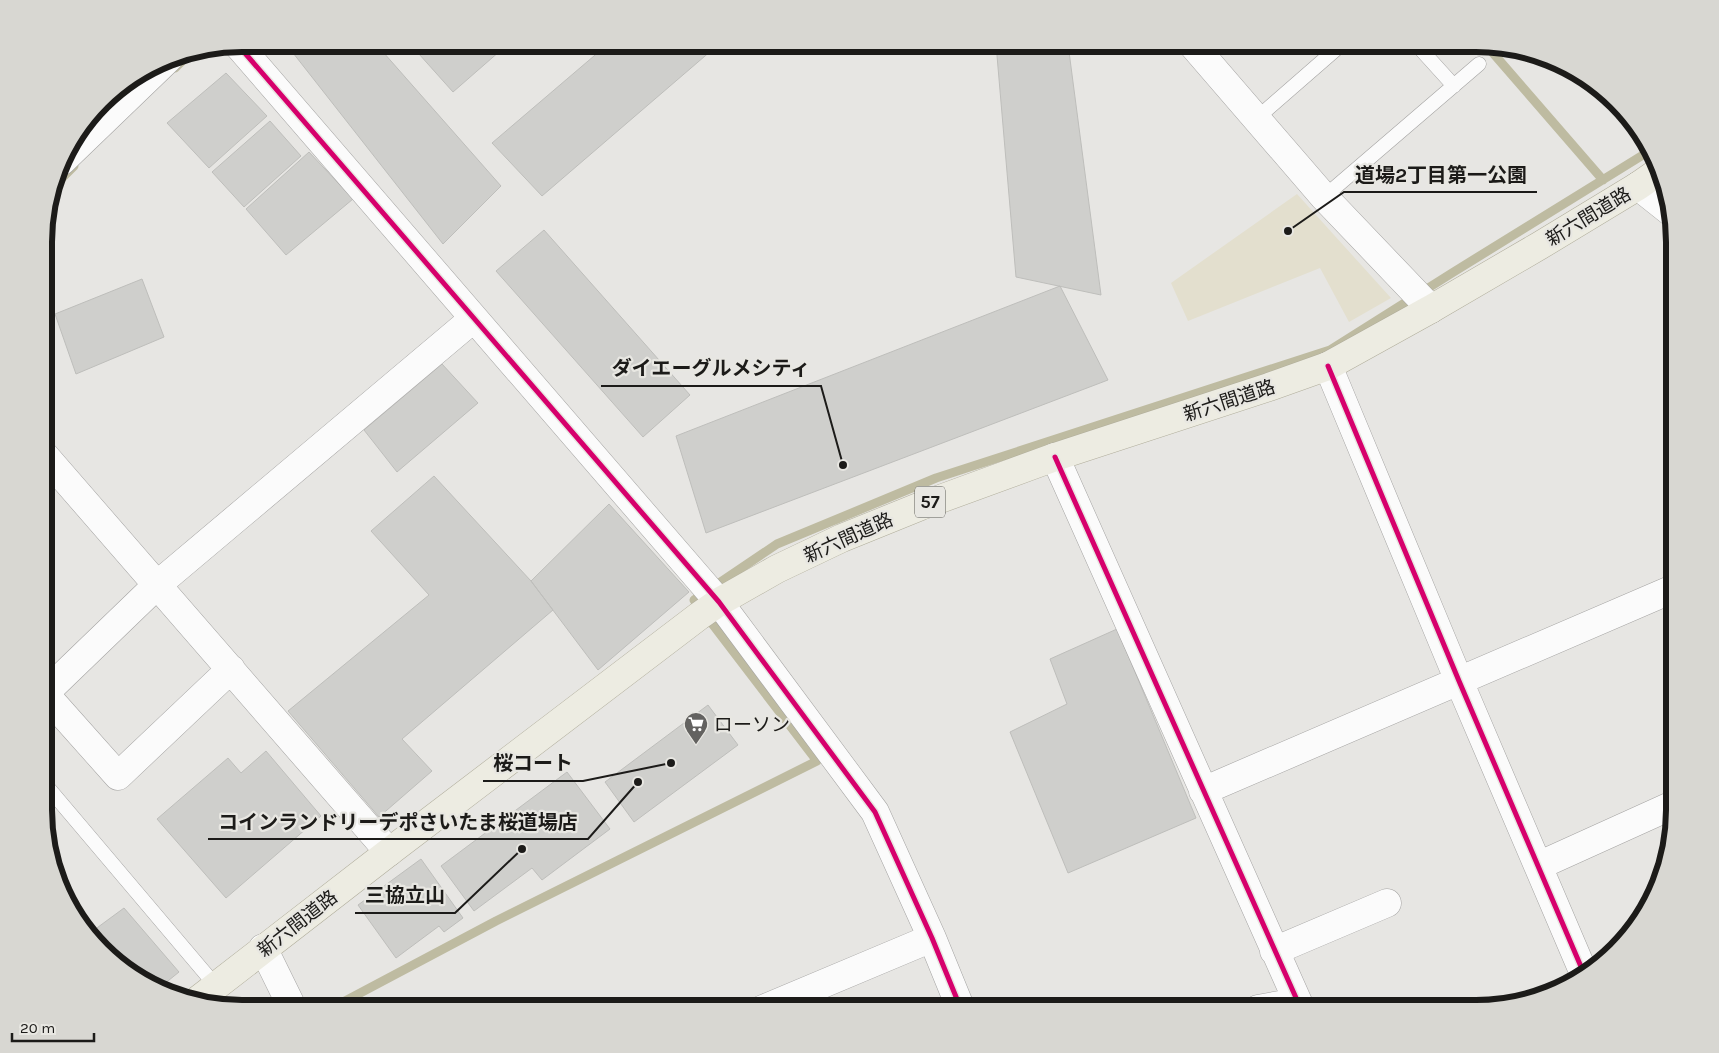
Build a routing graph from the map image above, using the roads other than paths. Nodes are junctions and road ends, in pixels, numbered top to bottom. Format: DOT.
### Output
graph roads {
  1 [pos="245,52"];
  2 [pos="1199,52"];
  3 [pos="1333,52"];
  4 [pos="1423,52"];
  5 [pos="1479,64"];
  6 [pos="150,76"];
  7 [pos="1454,86"];
  8 [pos="1256,119"];
  9 [pos="80,144"];
  10 [pos="1654,175"];
  11 [pos="1638,186"];
  12 [pos="1324,197"];
  13 [pos="1663,206"];
  14 [pos="1430,309"];
  15 [pos="474,319"];
  16 [pos="1328,366"];
  17 [pos="1055,457"];
  18 [pos="53,465"];
  19 [pos="157,585"];
  20 [pos="1666,592"];
  21 [pos="719,602"];
  22 [pos="231,669"];
  23 [pos="1459,681"];
  24 [pos="53,685"];
  25 [pos="53,702"];
  26 [pos="1203,791"];
  27 [pos="53,793"];
  28 [pos="1666,808"];
  29 [pos="389,852"];
  30 [pos="1538,866"];
  31 [pos="1387,902"];
  32 [pos="932,938"];
  33 [pos="263,948"];
  34 [pos="1274,951"];
  35 [pos="1582,969"];
  36 [pos="216,986"];
  37 [pos="203,996"];
  38 [pos="289,1001"];
  39 [pos="782,1001"];
  40 [pos="958,1001"];
  41 [pos="1297,1001"];
  1 -- 15 [label="street"];
  2 -- 8 [label="street"];
  3 -- 8 [label="lane"];
  4 -- 7 [label="lane"];
  5 -- 7 [label="lane"];
  6 -- 9 [label="street"];
  7 -- 12 [label="lane"];
  8 -- 12 [label="street"];
  10 -- 11 [label="main road, 新六間道路 / 57"];
  11 -- 13 [label="street"];
  11 -- 14 [label="main road, 新六間道路 / 57"];
  12 -- 14 [label="street"];
  14 -- 16 [label="main road, 新六間道路 / 57"];
  15 -- 19 [label="street"];
  15 -- 21 [label="street"];
  16 -- 17 [label="main road, 新六間道路 / 57"];
  16 -- 23 [label="street"];
  17 -- 21 [label="main road, 新六間道路 / 57"];
  17 -- 26 [label="street"];
  18 -- 19 [label="street"];
  19 -- 22 [label="street"];
  19 -- 24 [label="street"];
  20 -- 23 [label="street"];
  21 -- 29 [label="main road, 新六間道路 / 57"];
  21 -- 32 [label="street"];
  22 -- 25 [label="street"];
  22 -- 29 [label="street"];
  23 -- 26 [label="street"];
  23 -- 30 [label="street"];
  26 -- 34 [label="street"];
  27 -- 36 [label="lane"];
  28 -- 30 [label="street"];
  29 -- 33 [label="main road, 新六間道路 / 57"];
  30 -- 35 [label="street"];
  31 -- 34 [label="street"];
  32 -- 39 [label="street"];
  32 -- 40 [label="street"];
  33 -- 36 [label="main road, 新六間道路 / 57"];
  33 -- 38 [label="street"];
  34 -- 41 [label="street"];
  36 -- 37 [label="main road, 新六間道路 / 57"];
}
